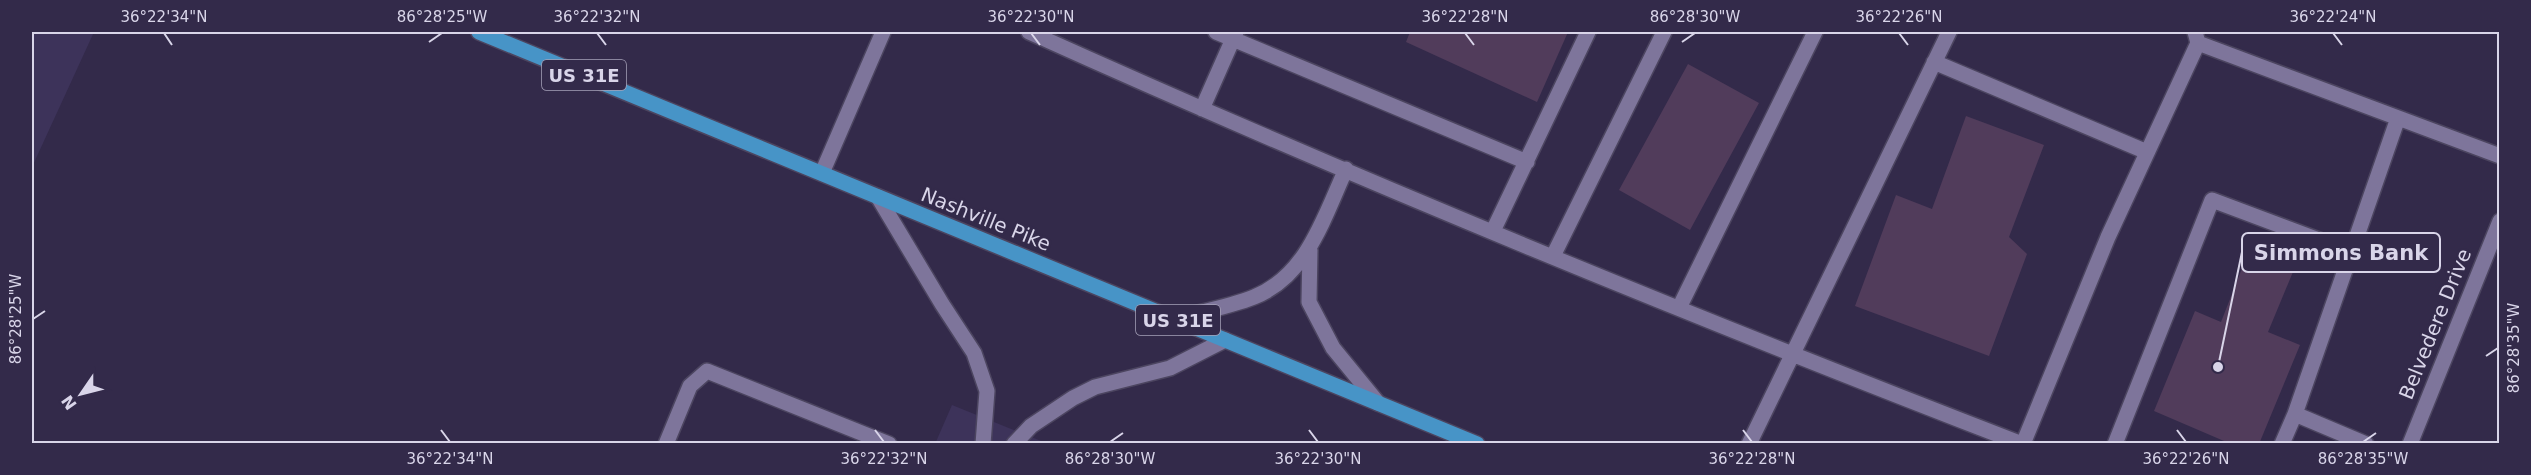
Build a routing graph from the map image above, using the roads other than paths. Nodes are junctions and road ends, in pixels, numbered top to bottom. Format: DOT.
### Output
graph roads {
  1 [pos="479,32"];
  2 [pos="883,32"];
  3 [pos="1029,32"];
  4 [pos="1216,32"];
  5 [pos="1588,32"];
  6 [pos="1664,32"];
  7 [pos="1815,32"];
  8 [pos="1949,32"];
  9 [pos="1234,35"];
  10 [pos="2196,37"];
  11 [pos="1059,38"];
  12 [pos="1934,62"];
  13 [pos="1202,110"];
  14 [pos="2398,118"];
  15 [pos="2147,152"];
  16 [pos="2499,156"];
  17 [pos="1527,162"];
  18 [pos="1346,169"];
  19 [pos="822,173"];
  20 [pos="878,197"];
  21 [pos="2499,221"];
  22 [pos="1493,231"];
  23 [pos="1310,250"];
  24 [pos="2351,252"];
  25 [pos="1553,256"];
  26 [pos="1679,308"];
  27 [pos="1174,319"];
  28 [pos="1225,340"];
  29 [pos="1791,355"];
  30 [pos="1378,403"];
  31 [pos="2295,414"];
  32 [pos="857,438"];
  33 [pos="666,444"];
  34 [pos="889,444"];
  35 [pos="983,444"];
  36 [pos="1014,444"];
  37 [pos="1477,444"];
  38 [pos="1749,444"];
  39 [pos="2022,444"];
  40 [pos="2115,444"];
  41 [pos="2282,444"];
  42 [pos="2366,444"];
  43 [pos="2410,444"];
  1 -- 19 [label="main road, Nashville Pike / US 31E"];
  2 -- 19 [label="street"];
  3 -- 11 [label="street"];
  4 -- 9 [label="street"];
  5 -- 17 [label="street"];
  6 -- 25 [label="street"];
  7 -- 26 [label="street"];
  8 -- 12 [label="street"];
  9 -- 13 [label="street"];
  9 -- 17 [label="street"];
  10 -- 14 [label="street"];
  10 -- 15 [label="street"];
  11 -- 13 [label="street"];
  12 -- 15 [label="street"];
  12 -- 29 [label="street"];
  13 -- 18 [label="street"];
  14 -- 16 [label="street"];
  14 -- 24 [label="street"];
  15 -- 39 [label="street"];
  17 -- 22 [label="street"];
  18 -- 22 [label="street"];
  18 -- 23 [label="street"];
  19 -- 20 [label="main road, Nashville Pike / US 31E"];
  20 -- 27 [label="main road, Nashville Pike / US 31E"];
  20 -- 35 [label="street"];
  21 -- 43 [label="street, Belvedere Drive"];
  22 -- 25 [label="street"];
  23 -- 27 [label="street"];
  23 -- 30 [label="street"];
  24 -- 31 [label="street"];
  24 -- 40 [label="street"];
  25 -- 26 [label="street"];
  26 -- 29 [label="street"];
  27 -- 28 [label="main road, Nashville Pike / US 31E"];
  28 -- 30 [label="main road, Nashville Pike / US 31E"];
  28 -- 36 [label="street"];
  29 -- 38 [label="street"];
  29 -- 39 [label="street"];
  30 -- 37 [label="main road, Nashville Pike / US 31E"];
  31 -- 41 [label="street"];
  31 -- 42 [label="street"];
  32 -- 33 [label="street"];
  32 -- 34 [label="street"];
}
